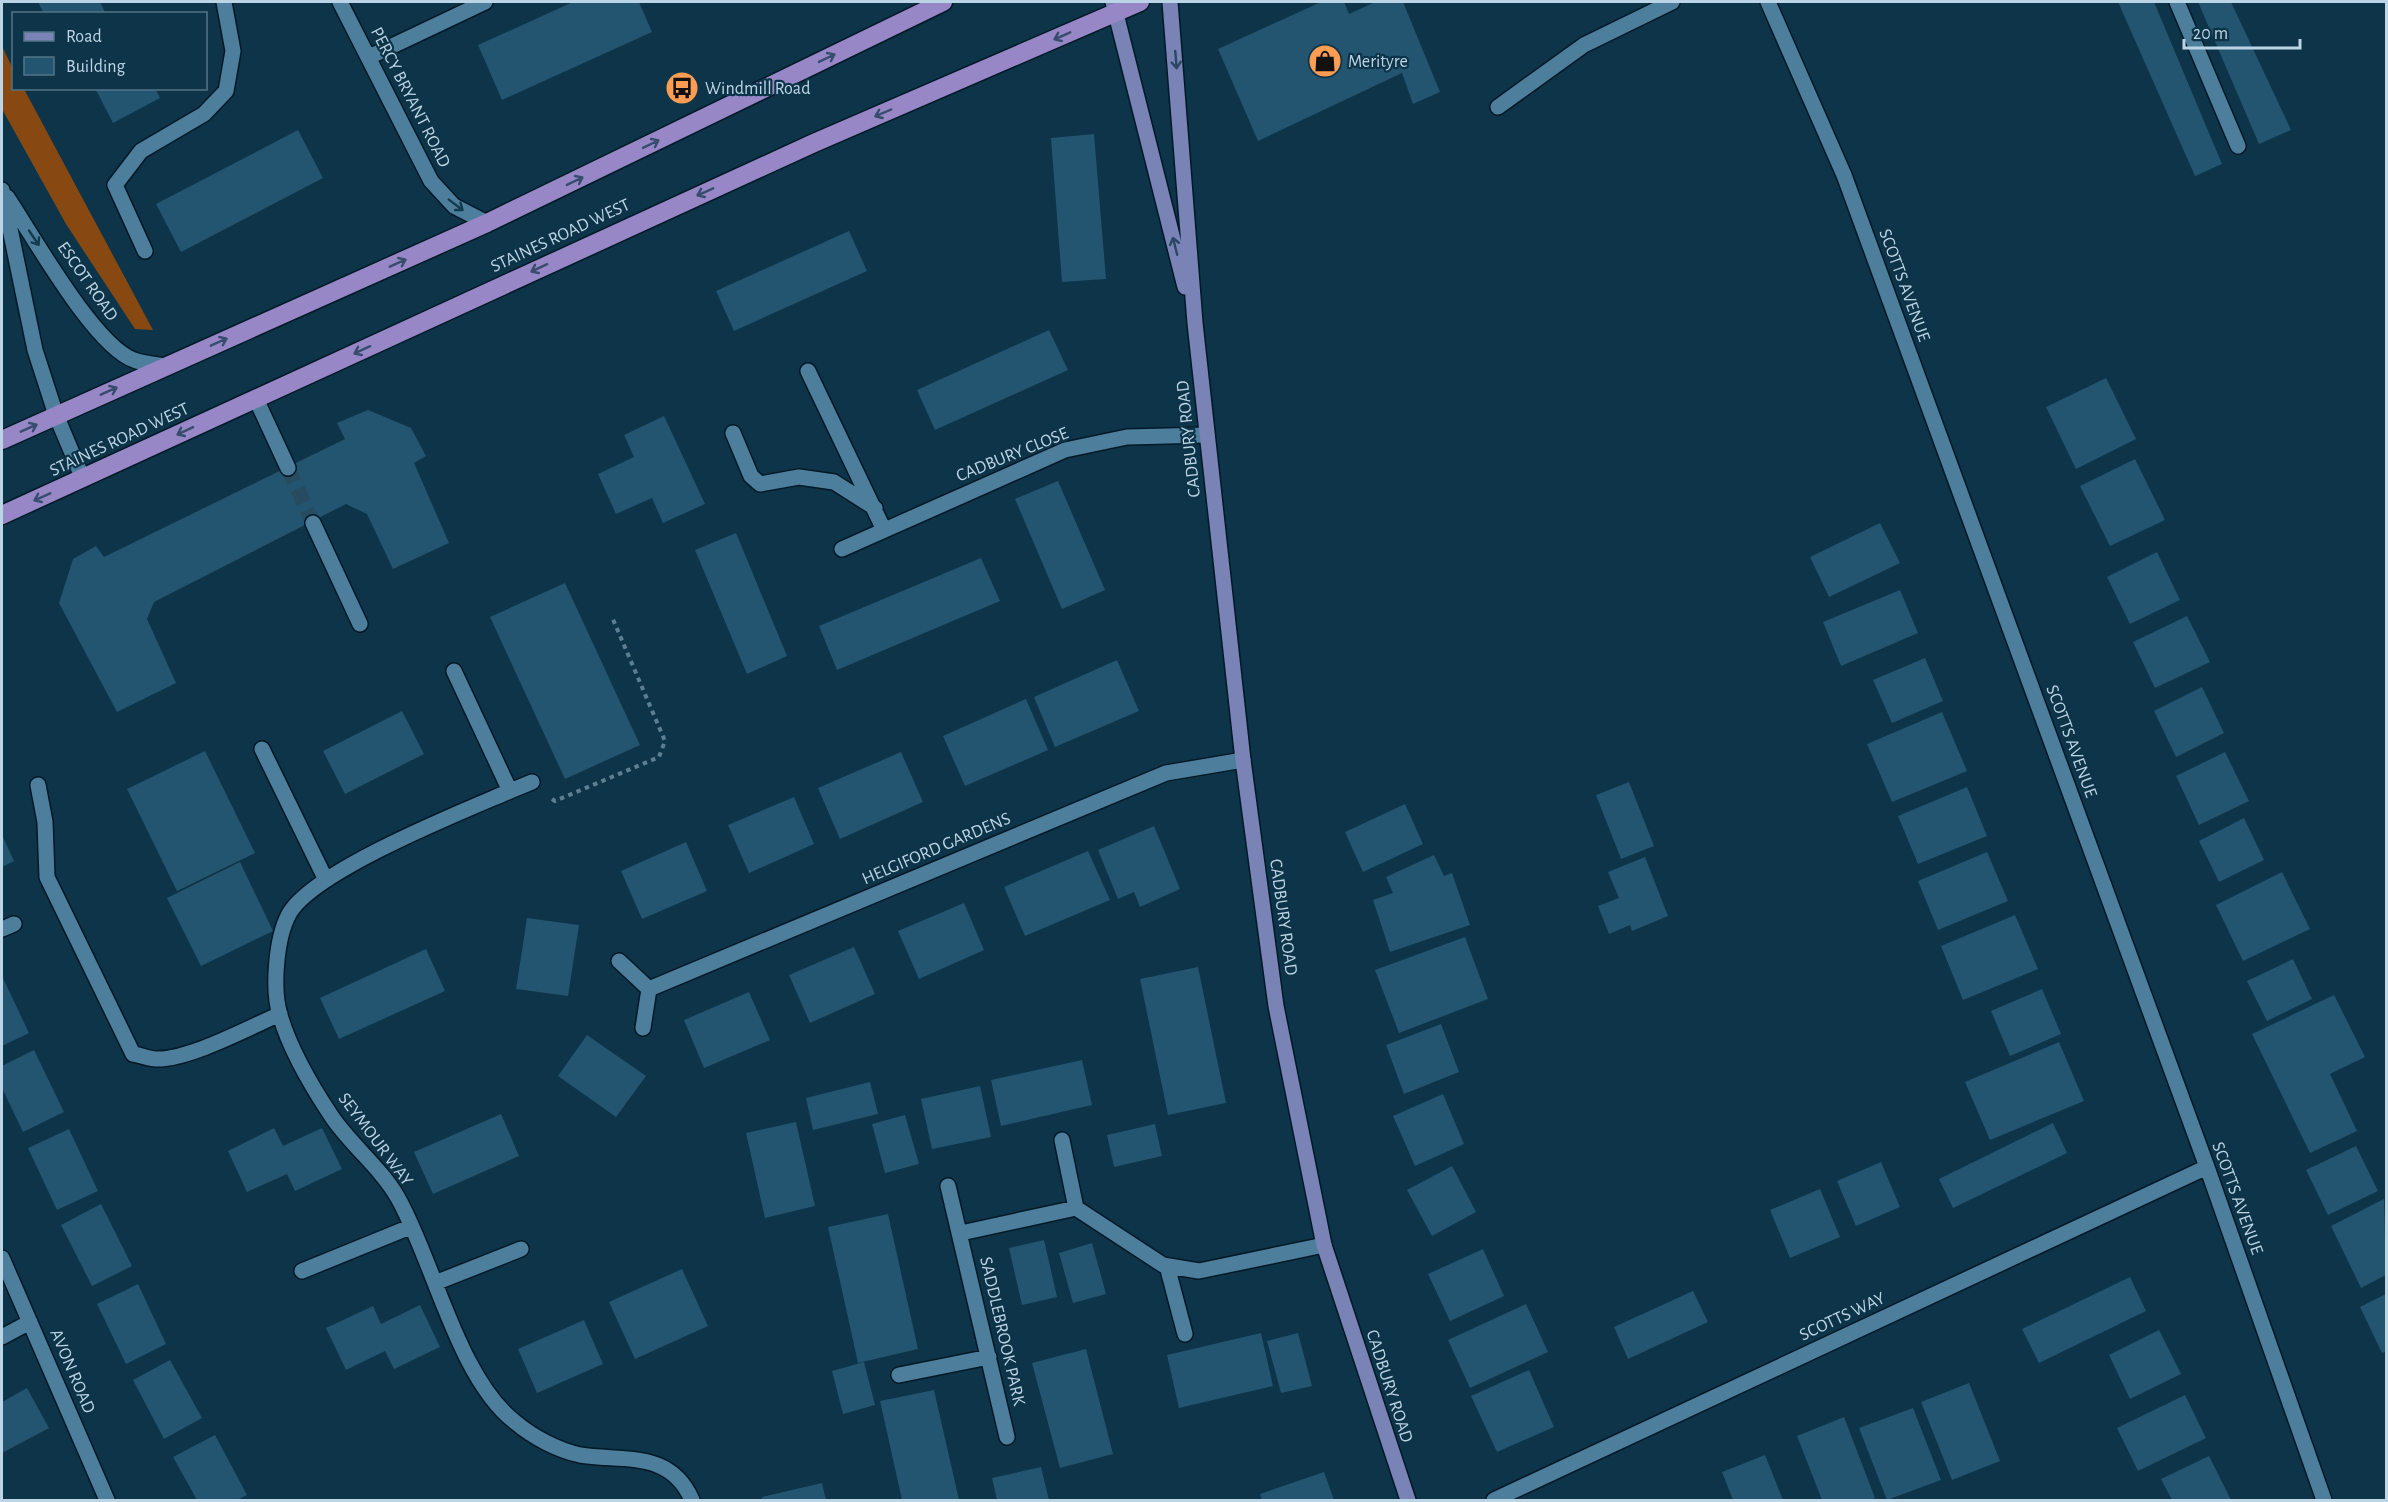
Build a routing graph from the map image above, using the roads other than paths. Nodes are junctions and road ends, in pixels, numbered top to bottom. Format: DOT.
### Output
graph roads {
  1 [pos="224,2"];
  2 [pos="340,2"];
  3 [pos="484,2"];
  4 [pos="943,2"];
  5 [pos="1140,2"];
  6 [pos="1170,2"];
  7 [pos="1672,2"];
  8 [pos="1768,2"];
  9 [pos="2177,2"];
  10 [pos="1114,7"];
  11 [pos="369,57"];
  12 [pos="1498,107"];
  13 [pos="2238,146"];
  14 [pos="2,190"];
  15 [pos="487,223"];
  16 [pos="145,251"];
  17 [pos="1195,323"];
  18 [pos="166,366"];
  19 [pos="808,371"];
  20 [pos="255,399"];
  21 [pos="56,415"];
  22 [pos="734,433"];
  23 [pos="1207,435"];
  24 [pos="2,440"];
  25 [pos="288,468"];
  26 [pos="83,479"];
  27 [pos="875,508"];
  28 [pos="2,515"];
  29 [pos="313,523"];
  30 [pos="884,530"];
  31 [pos="842,549"];
  32 [pos="360,624"];
  33 [pos="454,671"];
  34 [pos="262,749"];
  35 [pos="1243,759"];
  36 [pos="532,782"];
  37 [pos="38,785"];
  38 [pos="510,791"];
  39 [pos="325,878"];
  40 [pos="619,961"];
  41 [pos="650,989"];
  42 [pos="280,1014"];
  43 [pos="643,1028"];
  44 [pos="1062,1140"];
  45 [pos="2207,1167"];
  46 [pos="948,1186"];
  47 [pos="1076,1208"];
  48 [pos="410,1227"];
  49 [pos="961,1233"];
  50 [pos="1324,1245"];
  51 [pos="521,1249"];
  52 [pos="2,1258"];
  53 [pos="1167,1266"];
  54 [pos="302,1271"];
  55 [pos="435,1282"];
  56 [pos="30,1322"];
  57 [pos="1185,1334"];
  58 [pos="2,1337"];
  59 [pos="989,1357"];
  60 [pos="899,1375"];
  61 [pos="1006,1437"];
  62 [pos="107,1500"];
  63 [pos="692,1500"];
  64 [pos="1408,1500"];
  65 [pos="1494,1500"];
  66 [pos="2324,1500"];
  1 -- 16 [label="street"];
  2 -- 11 [label="street, PERCY BRYANT ROAD"];
  3 -- 11 [label="street"];
  15 -- 4 [label="highway, one-way"];
  5 -- 10 [label="highway, STAINES ROAD WEST"];
  6 -- 17 [label="main road, CADBURY ROAD, one-way"];
  7 -- 12 [label="street"];
  8 -- 45 [label="street, SCOTTS AVENUE"];
  9 -- 13 [label="street"];
  17 -- 10 [label="main road, CADBURY ROAD, one-way"];
  10 -- 20 [label="highway, STAINES ROAD WEST, one-way"];
  11 -- 15 [label="street, PERCY BRYANT ROAD, one-way"];
  14 -- 18 [label="street, ESCOT ROAD, one-way"];
  14 -- 21 [label="street"];
  18 -- 15 [label="highway, one-way"];
  17 -- 23 [label="main road, CADBURY ROAD"];
  21 -- 18 [label="highway, one-way"];
  19 -- 27 [label="street"];
  20 -- 25 [label="street"];
  20 -- 26 [label="highway, STAINES ROAD WEST, one-way"];
  24 -- 21 [label="highway, one-way"];
  21 -- 26 [label="street"];
  22 -- 27 [label="street"];
  23 -- 30 [label="street, CADBURY CLOSE"];
  23 -- 35 [label="main road, CADBURY ROAD"];
  26 -- 28 [label="highway, STAINES ROAD WEST, one-way"];
  27 -- 30 [label="street"];
  29 -- 32 [label="street"];
  30 -- 31 [label="street, CADBURY CLOSE"];
  33 -- 38 [label="street"];
  34 -- 39 [label="street"];
  35 -- 41 [label="street, HELGIFORD GARDENS"];
  35 -- 50 [label="main road, CADBURY ROAD"];
  36 -- 38 [label="street, SEYMOUR WAY"];
  37 -- 42 [label="street"];
  38 -- 39 [label="street, SEYMOUR WAY"];
  39 -- 42 [label="street, SEYMOUR WAY"];
  40 -- 41 [label="street"];
  41 -- 43 [label="street"];
  42 -- 48 [label="street, SEYMOUR WAY"];
  44 -- 47 [label="street"];
  45 -- 65 [label="street, SCOTTS WAY"];
  45 -- 66 [label="street, SCOTTS AVENUE"];
  46 -- 49 [label="street, SADDLEBROOK PARK"];
  47 -- 49 [label="street"];
  47 -- 53 [label="street"];
  48 -- 54 [label="street"];
  48 -- 55 [label="street, SEYMOUR WAY"];
  49 -- 59 [label="street, SADDLEBROOK PARK"];
  50 -- 53 [label="street"];
  50 -- 64 [label="main road, CADBURY ROAD"];
  51 -- 55 [label="street"];
  52 -- 56 [label="street, AVON ROAD"];
  53 -- 57 [label="street"];
  55 -- 63 [label="street, SEYMOUR WAY"];
  56 -- 58 [label="street"];
  56 -- 62 [label="street, AVON ROAD"];
  59 -- 60 [label="street"];
  59 -- 61 [label="street, SADDLEBROOK PARK"];
}
